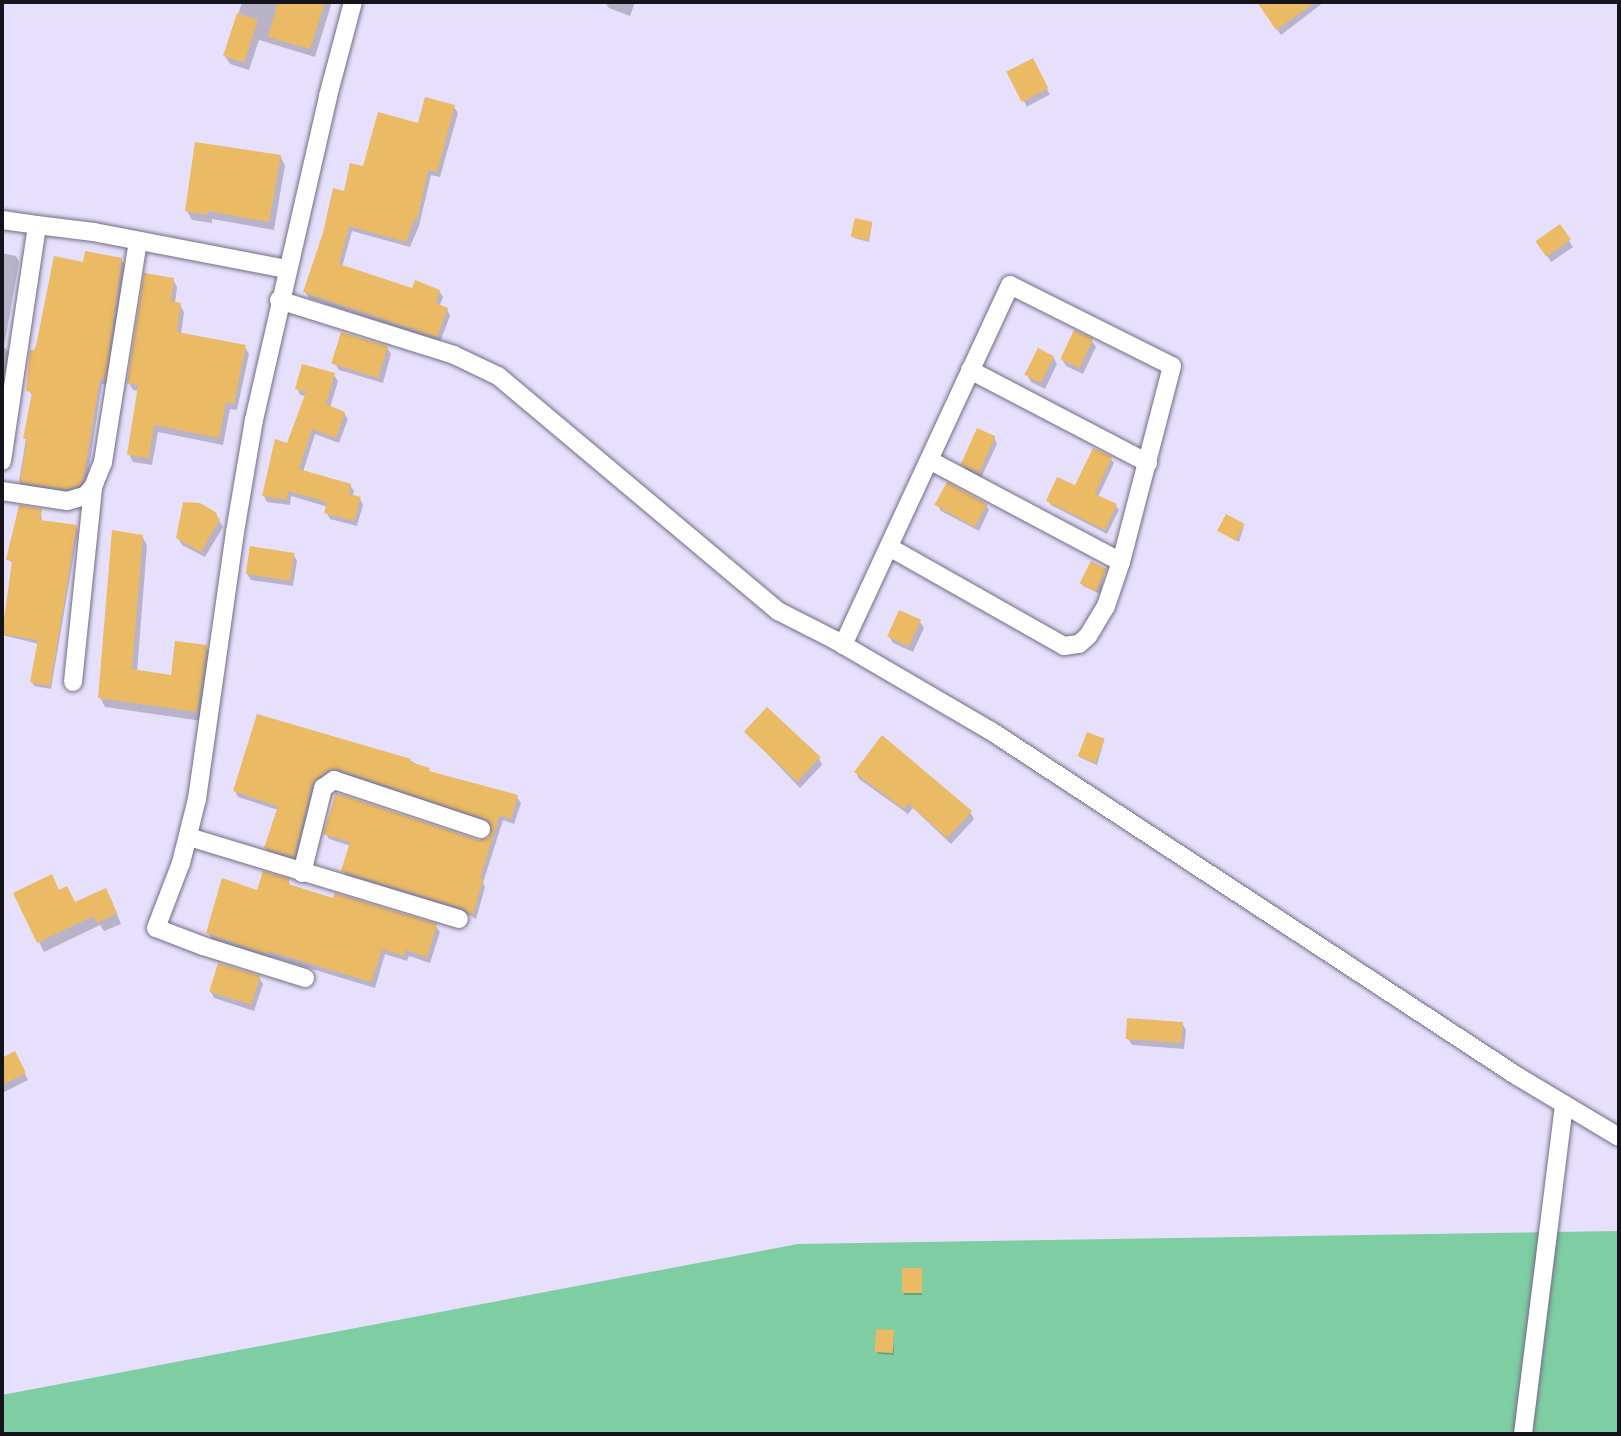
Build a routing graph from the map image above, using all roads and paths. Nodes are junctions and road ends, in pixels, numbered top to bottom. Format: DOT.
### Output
graph roads {
  1 [pos="354,2"];
  2 [pos="2,220"];
  3 [pos="37,225"];
  4 [pos="138,241"];
  5 [pos="287,268"];
  6 [pos="279,300"];
  7 [pos="970,370"];
  8 [pos="6,400"];
  9 [pos="929,460"];
  10 [pos="2,461"];
  11 [pos="1148,463"];
  12 [pos="93,487"];
  13 [pos="2,491"];
  14 [pos="889,547"];
  15 [pos="1121,562"];
  16 [pos="839,642"];
  17 [pos="73,682"];
  18 [pos="481,829"];
  19 [pos="189,837"];
  20 [pos="302,873"];
  21 [pos="459,919"];
  22 [pos="304,978"];
  23 [pos="1564,1105"];
  24 [pos="1619,1137"];
  25 [pos="1523,1434"];
  1 -- 5 [label="street"];
  2 -- 3 [label="street"];
  3 -- 4 [label="street"];
  3 -- 8 [label="street"];
  4 -- 5 [label="street"];
  4 -- 12 [label="street"];
  5 -- 6 [label="street"];
  6 -- 16 [label="street"];
  6 -- 19 [label="street"];
  7 -- 9 [label="street"];
  7 -- 11 [label="street"];
  7 -- 11 [label="street"];
  8 -- 10 [label="street"];
  9 -- 14 [label="street"];
  9 -- 15 [label="street"];
  11 -- 15 [label="street"];
  12 -- 13 [label="street"];
  12 -- 17 [label="street"];
  14 -- 15 [label="street"];
  14 -- 16 [label="street"];
  16 -- 23 [label="street"];
  18 -- 20 [label="street"];
  19 -- 20 [label="street"];
  19 -- 22 [label="street"];
  20 -- 21 [label="street"];
  23 -- 24 [label="street"];
  23 -- 25 [label="street"];
}
